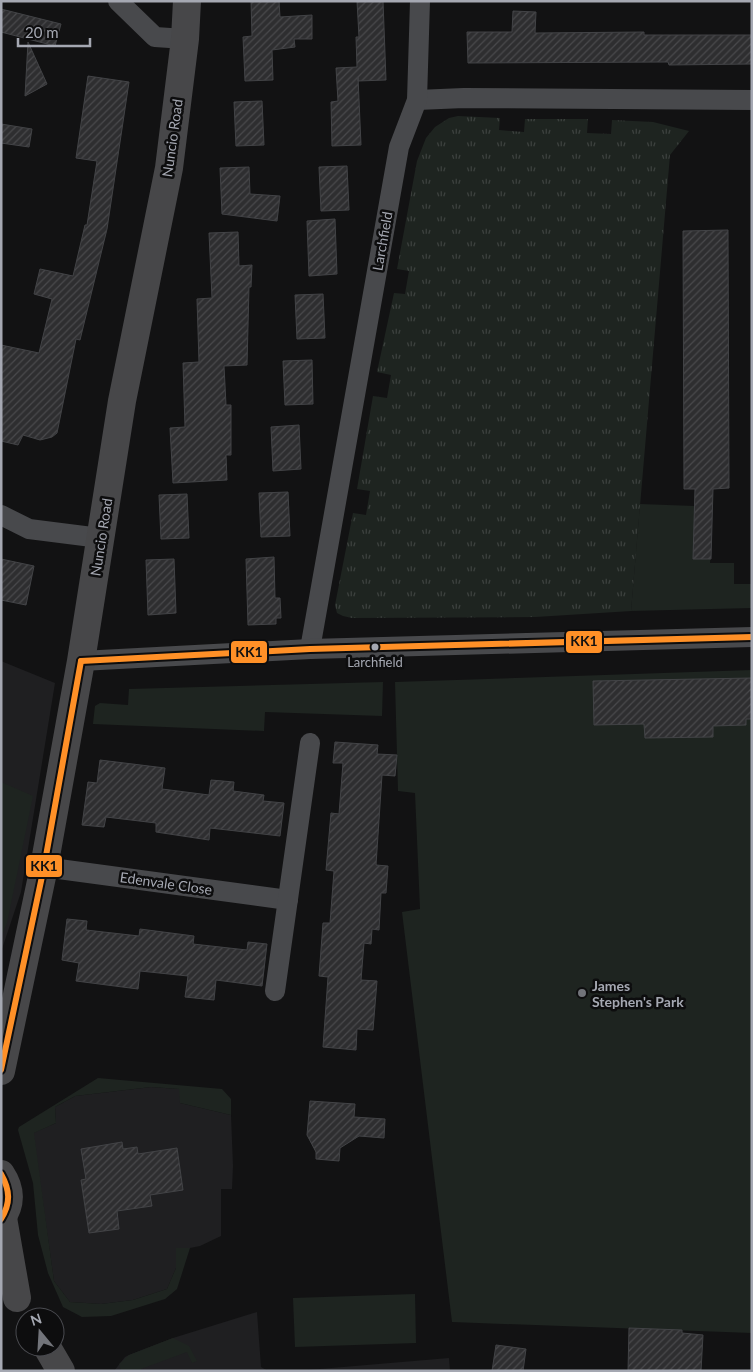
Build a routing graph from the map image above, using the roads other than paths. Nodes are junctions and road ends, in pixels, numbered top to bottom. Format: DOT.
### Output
graph roads {
  1 [pos="118,1"];
  2 [pos="187,1"];
  3 [pos="420,1"];
  4 [pos="185,39"];
  5 [pos="417,100"];
  6 [pos="752,100"];
  7 [pos="1,515"];
  8 [pos="100,538"];
  9 [pos="752,637"];
  10 [pos="310,649"];
  11 [pos="81,660"];
  12 [pos="310,743"];
  13 [pos="44,867"];
  14 [pos="288,900"];
  15 [pos="275,991"];
  16 [pos="1,1071"];
  17 [pos="1,1174"];
  18 [pos="2,1218"];
  19 [pos="15,1297"];
  20 [pos="53,1357"];
  21 [pos="61,1371"];
  1 -- 4 [label="street"];
  2 -- 4 [label="street, Nuncio Road"];
  3 -- 5 [label="street, Larchfield"];
  4 -- 8 [label="street, Nuncio Road"];
  5 -- 6 [label="street"];
  5 -- 10 [label="street, Larchfield"];
  7 -- 8 [label="street"];
  8 -- 11 [label="street, Nuncio Road"];
  9 -- 10 [label="street"];
  10 -- 11 [label="street"];
  11 -- 13 [label="street, Nuncio Road"];
  12 -- 14 [label="street"];
  13 -- 14 [label="street, Edenvale Close"];
  13 -- 16 [label="street, Nuncio Road"];
  14 -- 15 [label="street"];
  17 -- 18 [label="street"];
  18 -- 19 [label="street"];
  20 -- 21 [label="street"];
}
